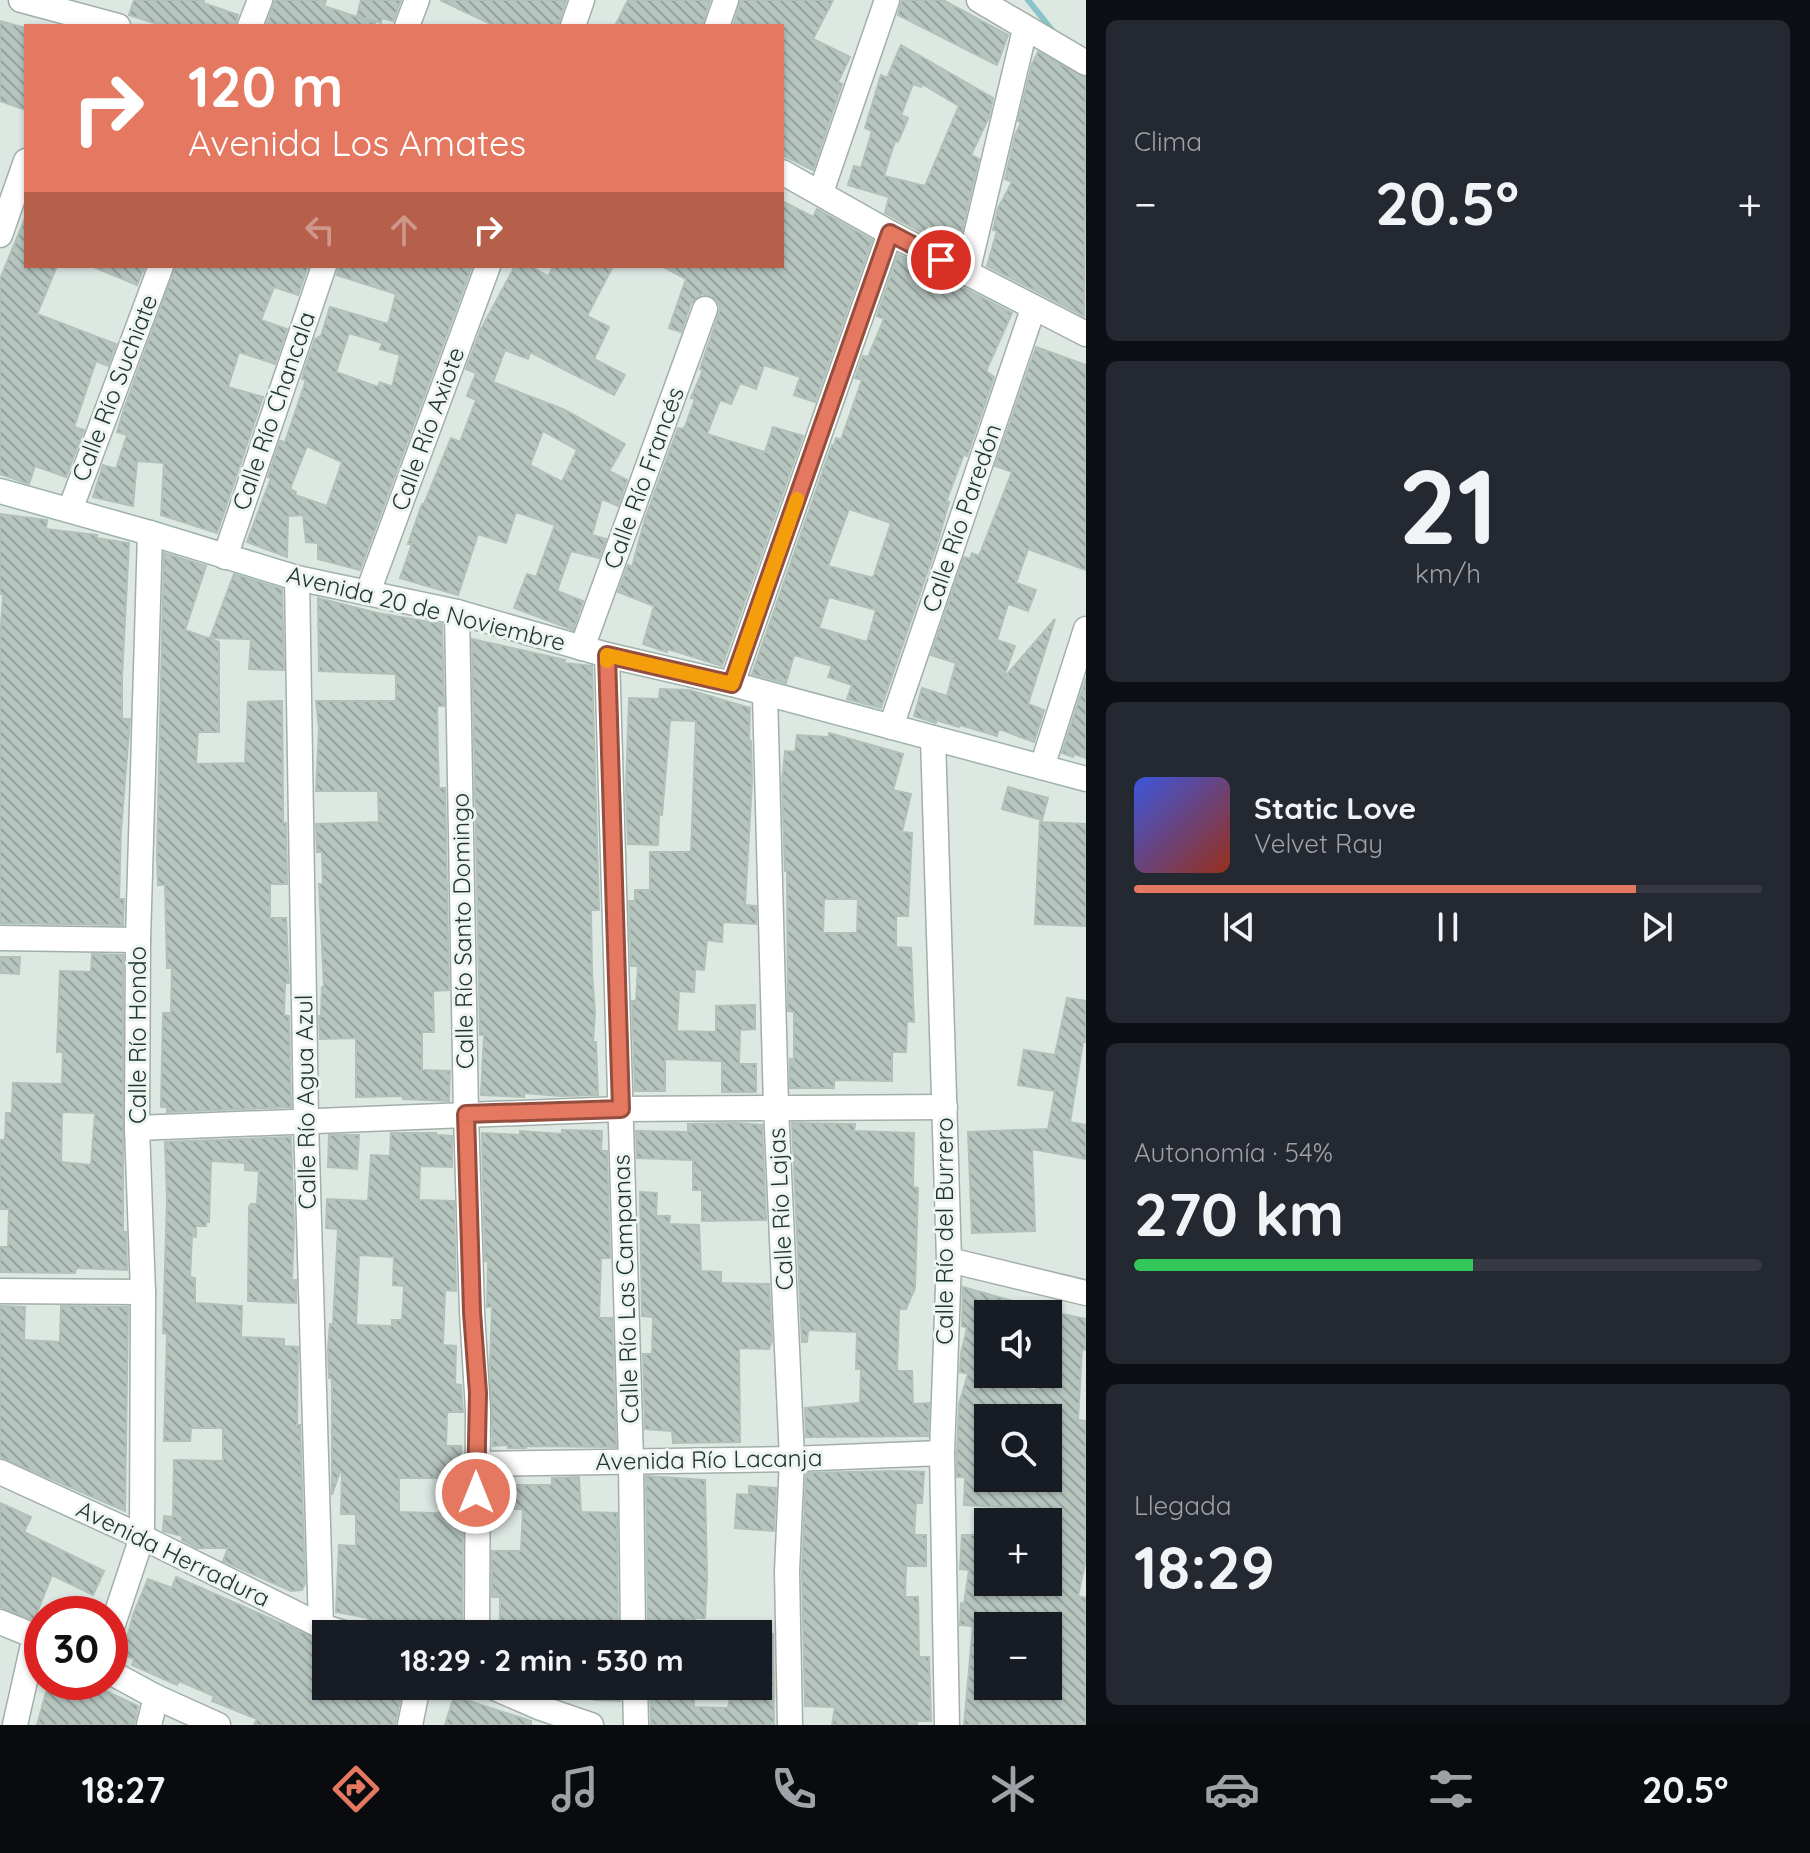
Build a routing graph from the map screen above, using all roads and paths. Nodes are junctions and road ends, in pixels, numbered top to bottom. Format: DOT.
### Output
graph roads {
  1 [pos="21,0"];
  2 [pos="260,0"];
  3 [pos="417,0"];
  4 [pos="582,0"];
  5 [pos="726,0"];
  6 [pos="887,0"];
  7 [pos="979,0"];
  8 [pos="77,14"];
  9 [pos="111,24"];
  10 [pos="251,24"];
  11 [pos="408,24"];
  12 [pos="574,24"];
  13 [pos="718,24"];
  14 [pos="1025,29"];
  15 [pos="1086,63"];
  16 [pos="24,167"];
  17 [pos="784,173"];
  18 [pos="821,192"];
  19 [pos="890,233"];
  20 [pos="0,235"];
  21 [pos="160,268"];
  22 [pos="323,268"];
  23 [pos="487,268"];
  24 [pos="967,273"];
  25 [pos="705,309"];
  26 [pos="1033,309"];
  27 [pos="1086,334"];
  28 [pos="0,491"];
  29 [pos="70,510"];
  30 [pos="150,533"];
  31 [pos="225,557"];
  32 [pos="297,578"];
  33 [pos="368,592"];
  34 [pos="457,612"];
  35 [pos="1086,629"];
  36 [pos="582,648"];
  37 [pos="607,655"];
  38 [pos="732,684"];
  39 [pos="765,694"];
  40 [pos="891,727"];
  41 [pos="933,738"];
  42 [pos="1042,767"];
  43 [pos="1086,779"];
  44 [pos="0,938"];
  45 [pos="138,940"];
  46 [pos="776,1107"];
  47 [pos="945,1107"];
  48 [pos="621,1109"];
  49 [pos="466,1114"];
  50 [pos="306,1121"];
  51 [pos="137,1128"];
  52 [pos="949,1260"];
  53 [pos="0,1291"];
  54 [pos="143,1292"];
  55 [pos="1086,1293"];
  56 [pos="942,1453"];
  57 [pos="792,1459"];
  58 [pos="631,1461"];
  59 [pos="476,1464"];
  60 [pos="0,1472"];
  61 [pos="142,1537"];
  62 [pos="122,1596"];
  63 [pos="321,1620"];
  64 [pos="477,1620"];
  65 [pos="633,1620"];
  66 [pos="0,1622"];
  67 [pos="312,1622"];
  68 [pos="24,1632"];
  69 [pos="128,1682"];
  70 [pos="24,1692"];
  71 [pos="156,1697"];
  72 [pos="415,1700"];
  73 [pos="513,1700"];
  74 [pos="635,1700"];
  75 [pos="539,1716"];
  76 [pos="15,1725"];
  77 [pos="149,1725"];
  78 [pos="218,1725"];
  79 [pos="410,1725"];
  80 [pos="591,1725"];
  81 [pos="636,1725"];
  82 [pos="790,1725"];
  83 [pos="947,1725"];
  1 -- 8 [label="street"];
  2 -- 10 [label="street"];
  3 -- 11 [label="street"];
  4 -- 12 [label="street"];
  5 -- 13 [label="street"];
  6 -- 18 [label="street"];
  7 -- 14 [label="street"];
  8 -- 9 [label="street"];
  14 -- 15 [label="street"];
  14 -- 24 [label="street"];
  16 -- 20 [label="street"];
  17 -- 18 [label="street"];
  18 -- 19 [label="street"];
  19 -- 24 [label="street"];
  19 -- 38 [label="street"];
  21 -- 29 [label="street, Calle Río Suchiate"];
  22 -- 31 [label="street, Calle Río Chancala"];
  23 -- 33 [label="street, Calle Río Axiote"];
  24 -- 26 [label="street"];
  25 -- 36 [label="street, Calle Río Francés"];
  26 -- 27 [label="street"];
  26 -- 40 [label="street, Calle Río Paredón"];
  28 -- 29 [label="street, Avenida 20 de Noviembre"];
  29 -- 30 [label="street, Avenida 20 de Noviembre"];
  30 -- 31 [label="street, Avenida 20 de Noviembre"];
  30 -- 45 [label="street, Calle Río Hondo"];
  31 -- 32 [label="street, Avenida 20 de Noviembre"];
  32 -- 33 [label="street, Avenida 20 de Noviembre"];
  32 -- 50 [label="street, Calle Río Agua Azul"];
  33 -- 34 [label="street, Avenida 20 de Noviembre"];
  34 -- 36 [label="street, Avenida 20 de Noviembre"];
  34 -- 49 [label="street, Calle Río Santo Domingo"];
  35 -- 42 [label="street"];
  36 -- 37 [label="street, Avenida 20 de Noviembre"];
  37 -- 38 [label="street, Avenida 20 de Noviembre"];
  37 -- 48 [label="street, Calle Río Las Campanas"];
  38 -- 39 [label="street, Avenida 20 de Noviembre"];
  39 -- 40 [label="street, Avenida 20 de Noviembre"];
  39 -- 46 [label="street, Calle Río Lajas"];
  40 -- 41 [label="street, Avenida 20 de Noviembre"];
  41 -- 42 [label="street, Avenida 20 de Noviembre"];
  41 -- 47 [label="street, Calle Río del Burrero"];
  42 -- 43 [label="street, Avenida 20 de Noviembre"];
  44 -- 45 [label="street"];
  45 -- 51 [label="street, Calle Río Hondo"];
  46 -- 47 [label="street"];
  46 -- 48 [label="street"];
  46 -- 57 [label="street, Calle Río Lajas"];
  47 -- 52 [label="street, Calle Río del Burrero"];
  48 -- 49 [label="street"];
  48 -- 58 [label="street, Calle Río Las Campanas"];
  49 -- 50 [label="street"];
  49 -- 59 [label="street, Calle Río Santo Domingo"];
  50 -- 51 [label="street"];
  50 -- 63 [label="street, Calle Río Agua Azul"];
  51 -- 54 [label="street, Calle Río Hondo"];
  52 -- 55 [label="street"];
  52 -- 56 [label="street, Calle Río del Burrero"];
  53 -- 54 [label="street"];
  54 -- 61 [label="street, Calle Río Hondo"];
  56 -- 57 [label="street, Avenida Río Lacanja"];
  56 -- 83 [label="street, Calle Río del Burrero"];
  57 -- 58 [label="street, Avenida Río Lacanja"];
  57 -- 82 [label="street, Calle Río Lajas"];
  58 -- 59 [label="street, Avenida Río Lacanja"];
  58 -- 65 [label="street, Calle Río Las Campanas"];
  59 -- 64 [label="street, Calle Río Santo Domingo"];
  60 -- 61 [label="street, Avenida Herradura"];
  61 -- 62 [label="street, Calle Río Hondo"];
  61 -- 67 [label="street, Avenida Herradura"];
  66 -- 68 [label="street"];
  69 -- 71 [label="street"];
  70 -- 76 [label="street"];
  71 -- 77 [label="street"];
  71 -- 78 [label="street"];
  72 -- 79 [label="street"];
  73 -- 75 [label="street"];
  74 -- 81 [label="street"];
  75 -- 80 [label="street"];
}
